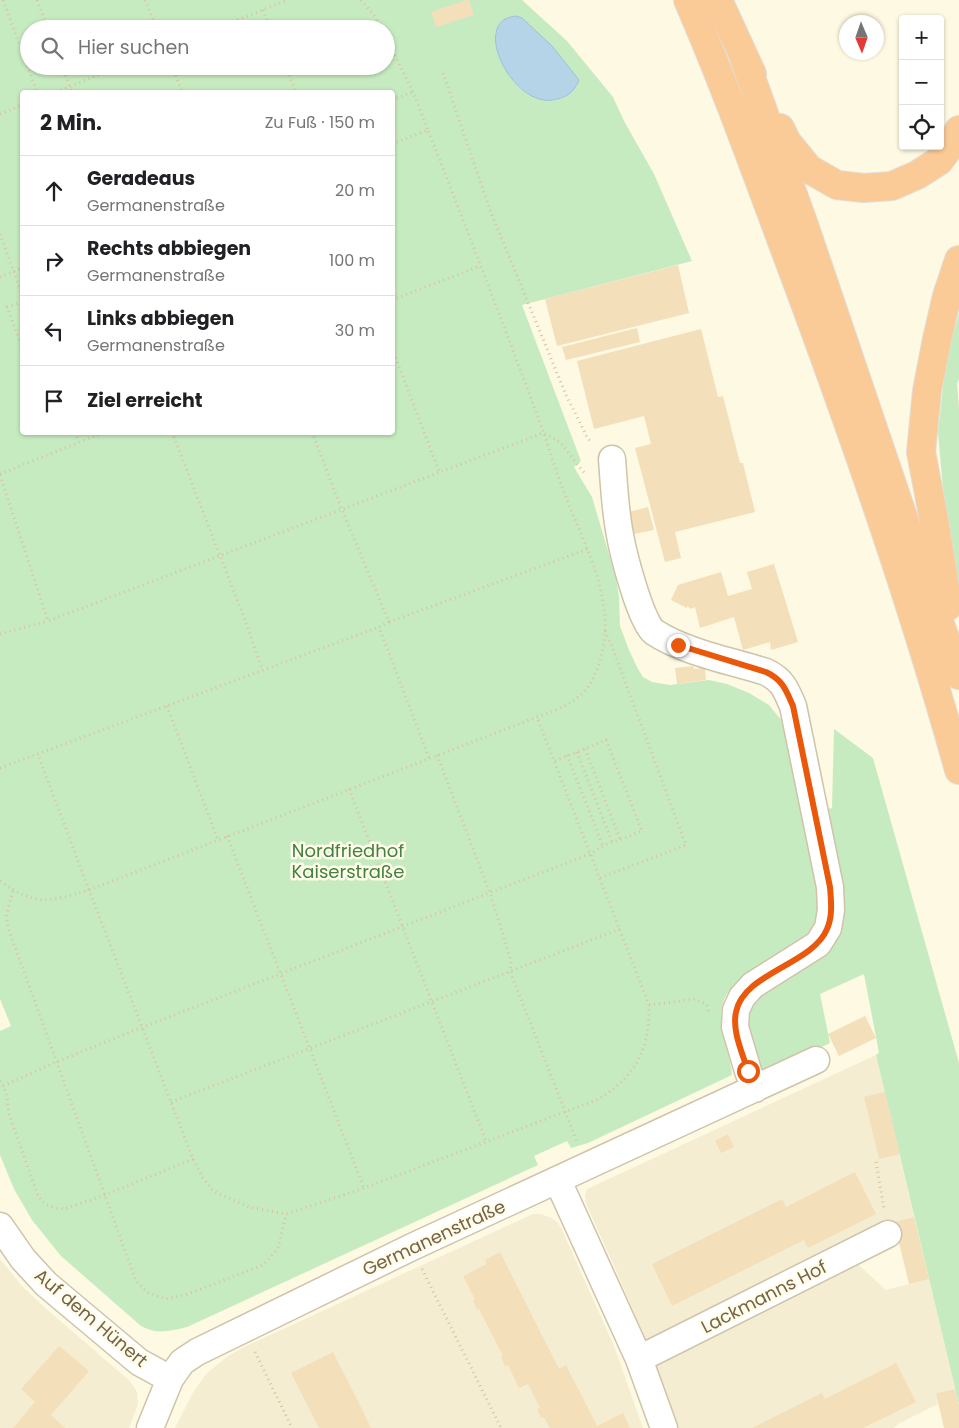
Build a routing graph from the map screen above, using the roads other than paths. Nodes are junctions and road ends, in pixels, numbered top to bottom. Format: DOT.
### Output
graph roads {
  1 [pos="688,0"];
  2 [pos="718,0"];
  3 [pos="744,58"];
  4 [pos="959,130"];
  5 [pos="959,260"];
  6 [pos="612,459"];
  7 [pos="959,652"];
  8 [pos="959,675"];
  9 [pos="959,770"];
  10 [pos="816,1060"];
  11 [pos="755,1089"];
  12 [pos="558,1180"];
  13 [pos="0,1226"];
  14 [pos="888,1234"];
  15 [pos="639,1359"];
  16 [pos="170,1379"];
  17 [pos="150,1428"];
  18 [pos="664,1428"];
  1 -- 9 [label="highway"];
  2 -- 3 [label="highway"];
  3 -- 4 [label="highway"];
  3 -- 8 [label="highway"];
  5 -- 7 [label="highway"];
  6 -- 11 [label="street"];
  10 -- 11 [label="street, Germanenstraße"];
  11 -- 12 [label="street, Germanenstraße"];
  12 -- 15 [label="street"];
  12 -- 16 [label="street, Germanenstraße"];
  13 -- 16 [label="street, Auf dem Hünert"];
  14 -- 15 [label="street, Lackmanns Hof"];
  15 -- 18 [label="street"];
  16 -- 17 [label="street, Germanenstraße"];
}
